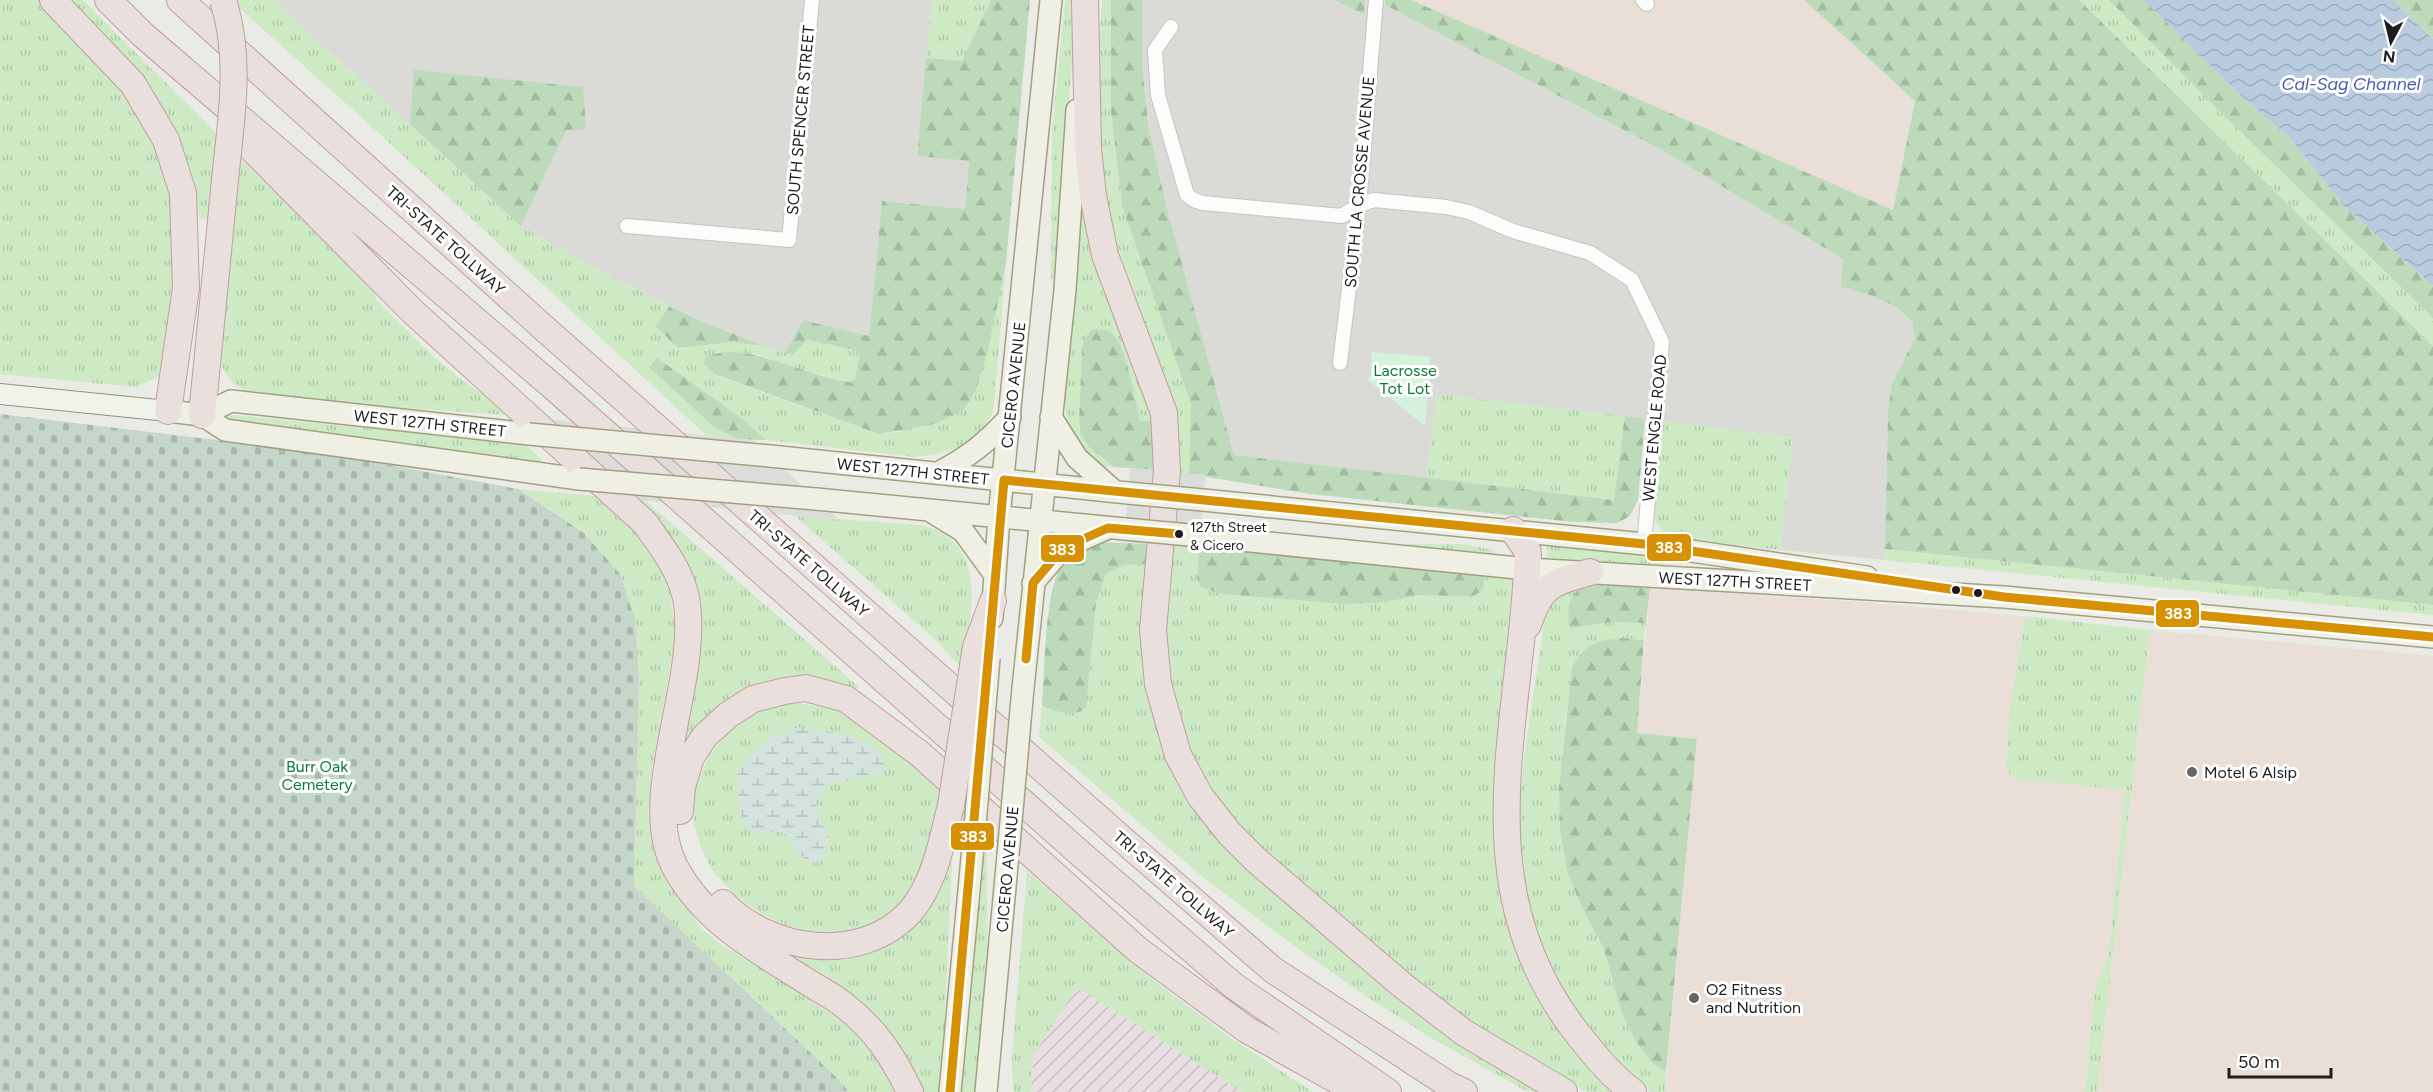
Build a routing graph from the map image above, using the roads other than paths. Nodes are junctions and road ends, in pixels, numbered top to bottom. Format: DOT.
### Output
graph roads {
  1 [pos="53,0"];
  2 [pos="108,0"];
  3 [pos="180,0"];
  4 [pos="224,0"];
  5 [pos="812,0"];
  6 [pos="1051,0"];
  7 [pos="1085,0"];
  8 [pos="1376,0"];
  9 [pos="1171,27"];
  10 [pos="142,34"];
  11 [pos="1359,205"];
  12 [pos="627,226"];
  13 [pos="1340,363"];
  14 [pos="0,394"];
  15 [pos="168,411"];
  16 [pos="202,415"];
  17 [pos="1010,417"];
  18 [pos="1051,417"];
  19 [pos="938,473"];
  20 [pos="1004,480"];
  21 [pos="1044,485"];
  22 [pos="1121,492"];
  23 [pos="929,510"];
  24 [pos="999,517"];
  25 [pos="1040,521"];
  26 [pos="1117,528"];
  27 [pos="1513,530"];
  28 [pos="1644,544"];
  29 [pos="1527,568"];
  30 [pos="1590,572"];
  31 [pos="995,575"];
  32 [pos="1033,583"];
  33 [pos="2004,597"];
  34 [pos="993,601"];
  35 [pos="2433,637"];
  36 [pos="1520,648"];
  37 [pos="982,653"];
  38 [pos="910,1092"];
  39 [pos="950,1092"];
  40 [pos="986,1092"];
  41 [pos="1358,1092"];
  42 [pos="1388,1092"];
  43 [pos="1464,1092"];
  44 [pos="1564,1092"];
  45 [pos="1633,1092"];
  1 -- 15 [label="highway"];
  2 -- 10 [label="highway"];
  3 -- 43 [label="highway, TRI-STATE TOLLWAY"];
  4 -- 16 [label="highway, bridge"];
  5 -- 12 [label="street, SOUTH SPENCER STREET"];
  6 -- 17 [label="main road, CICERO AVENUE"];
  7 -- 18 [label="main road, CICERO AVENUE"];
  7 -- 44 [label="highway"];
  8 -- 11 [label="street, SOUTH LA CROSSE AVENUE"];
  9 -- 11 [label="street, WEST ENGLE ROAD"];
  10 -- 38 [label="highway"];
  10 -- 42 [label="highway"];
  11 -- 13 [label="street, SOUTH LA CROSSE AVENUE"];
  11 -- 28 [label="street, WEST ENGLE ROAD"];
  14 -- 15 [label="main road, WEST 127TH STREET"];
  15 -- 16 [label="main road, WEST 127TH STREET"];
  16 -- 19 [label="main road, WEST 127TH STREET, bridge"];
  16 -- 23 [label="main road, WEST 127TH STREET, bridge"];
  17 -- 19 [label="main road"];
  17 -- 20 [label="main road, CICERO AVENUE"];
  18 -- 21 [label="main road, CICERO AVENUE"];
  18 -- 22 [label="main road"];
  19 -- 20 [label="main road, WEST 127TH STREET"];
  20 -- 21 [label="main road, WEST 127TH STREET"];
  20 -- 24 [label="main road, CICERO AVENUE"];
  21 -- 22 [label="main road, WEST 127TH STREET"];
  21 -- 25 [label="main road, CICERO AVENUE"];
  22 -- 27 [label="main road, WEST 127TH STREET, bridge"];
  23 -- 24 [label="main road, WEST 127TH STREET"];
  23 -- 31 [label="main road"];
  24 -- 25 [label="main road, WEST 127TH STREET"];
  24 -- 31 [label="main road, CICERO AVENUE"];
  25 -- 26 [label="main road, WEST 127TH STREET"];
  25 -- 32 [label="main road, CICERO AVENUE"];
  26 -- 29 [label="main road, WEST 127TH STREET, bridge"];
  26 -- 32 [label="main road"];
  27 -- 28 [label="main road, WEST 127TH STREET"];
  27 -- 29 [label="highway"];
  28 -- 33 [label="main road, WEST 127TH STREET"];
  29 -- 30 [label="main road, WEST 127TH STREET"];
  29 -- 36 [label="highway"];
  30 -- 33 [label="main road, WEST 127TH STREET"];
  30 -- 36 [label="highway"];
  31 -- 34 [label="main road, CICERO AVENUE"];
  32 -- 40 [label="main road, CICERO AVENUE, bridge"];
  33 -- 35 [label="main road"];
  34 -- 37 [label="highway"];
  36 -- 45 [label="highway"];
  37 -- 39 [label="main road, bridge"];
  37 -- 41 [label="highway, bridge"];
}
